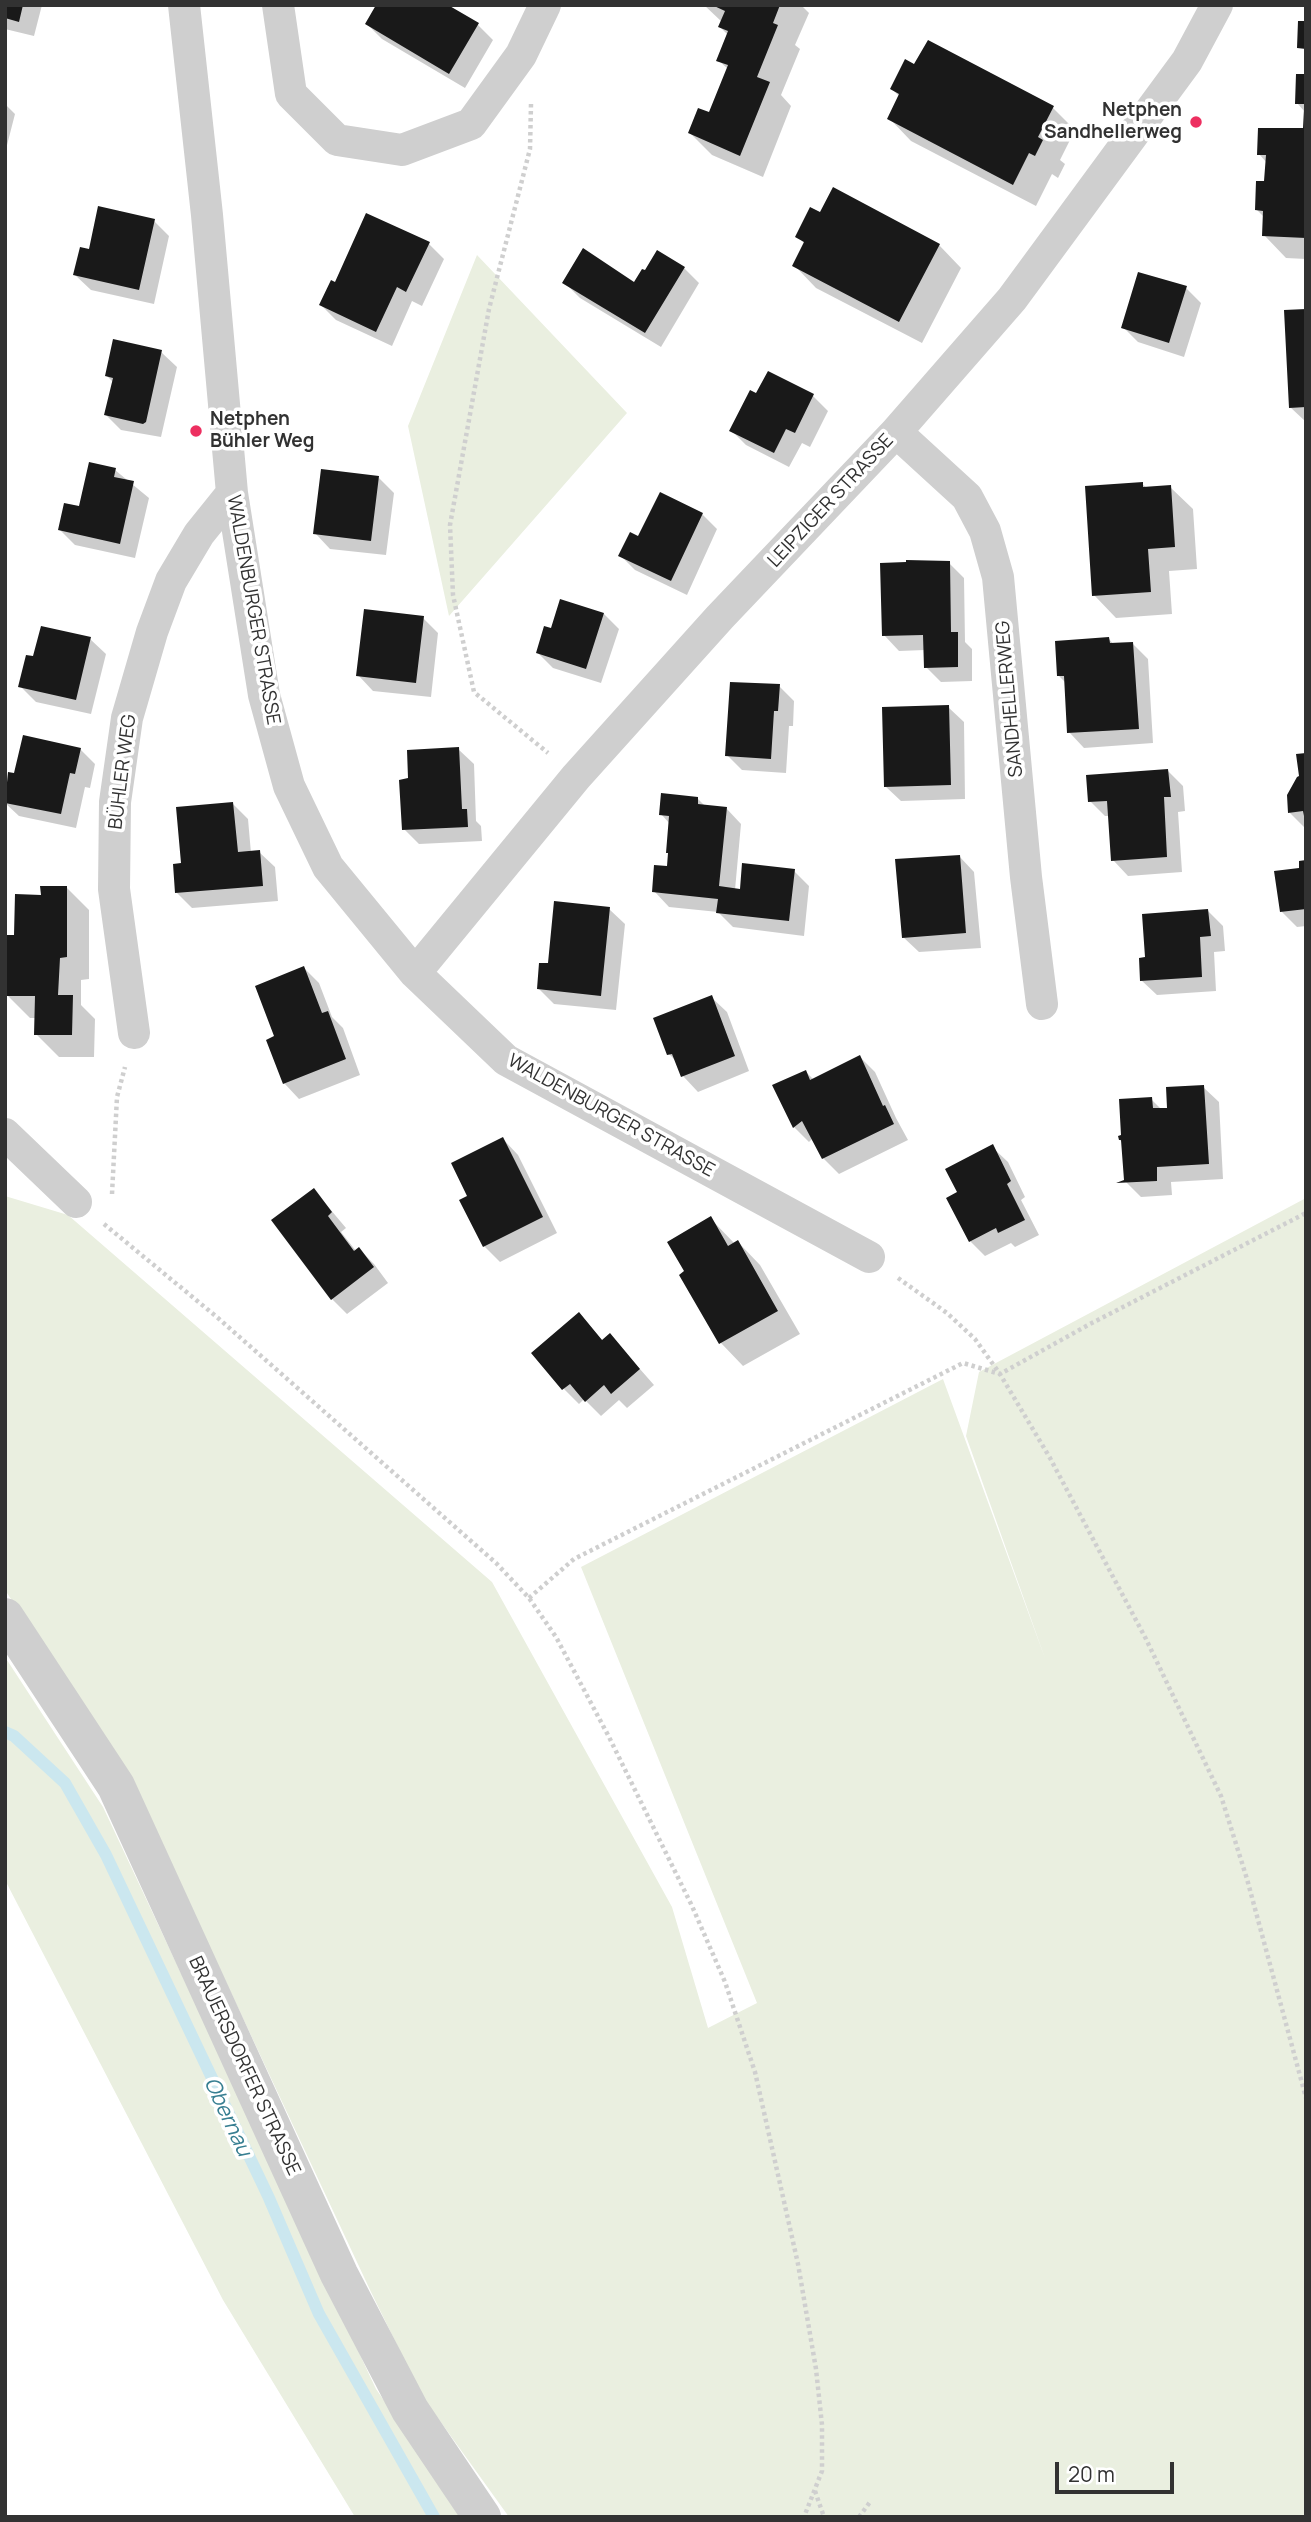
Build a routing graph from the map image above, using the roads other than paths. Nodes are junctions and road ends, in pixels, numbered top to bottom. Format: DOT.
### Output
graph roads {
  1 [pos="184,5"];
  2 [pos="545,5"];
  3 [pos="1217,5"];
  4 [pos="278,6"];
  5 [pos="895,432"];
  6 [pos="232,493"];
  7 [pos="415,973"];
  8 [pos="1042,1004"];
  9 [pos="134,1033"];
  10 [pos="5,1135"];
  11 [pos="76,1202"];
  12 [pos="869,1257"];
  13 [pos="5,1617"];
  14 [pos="482,2517"];
  1 -- 6 [label="street, WALDENBURGER STRASSE"];
  2 -- 4 [label="street"];
  3 -- 5 [label="street, LEIPZIGER STRASSE"];
  5 -- 7 [label="street, LEIPZIGER STRASSE"];
  5 -- 8 [label="street, SANDHELLERWEG"];
  6 -- 7 [label="street, WALDENBURGER STRASSE"];
  6 -- 9 [label="street, BÜHLER WEG"];
  7 -- 12 [label="street, WALDENBURGER STRASSE"];
  10 -- 11 [label="street"];
  13 -- 14 [label="street, BRAUERSDORFER STRASSE"];
}
